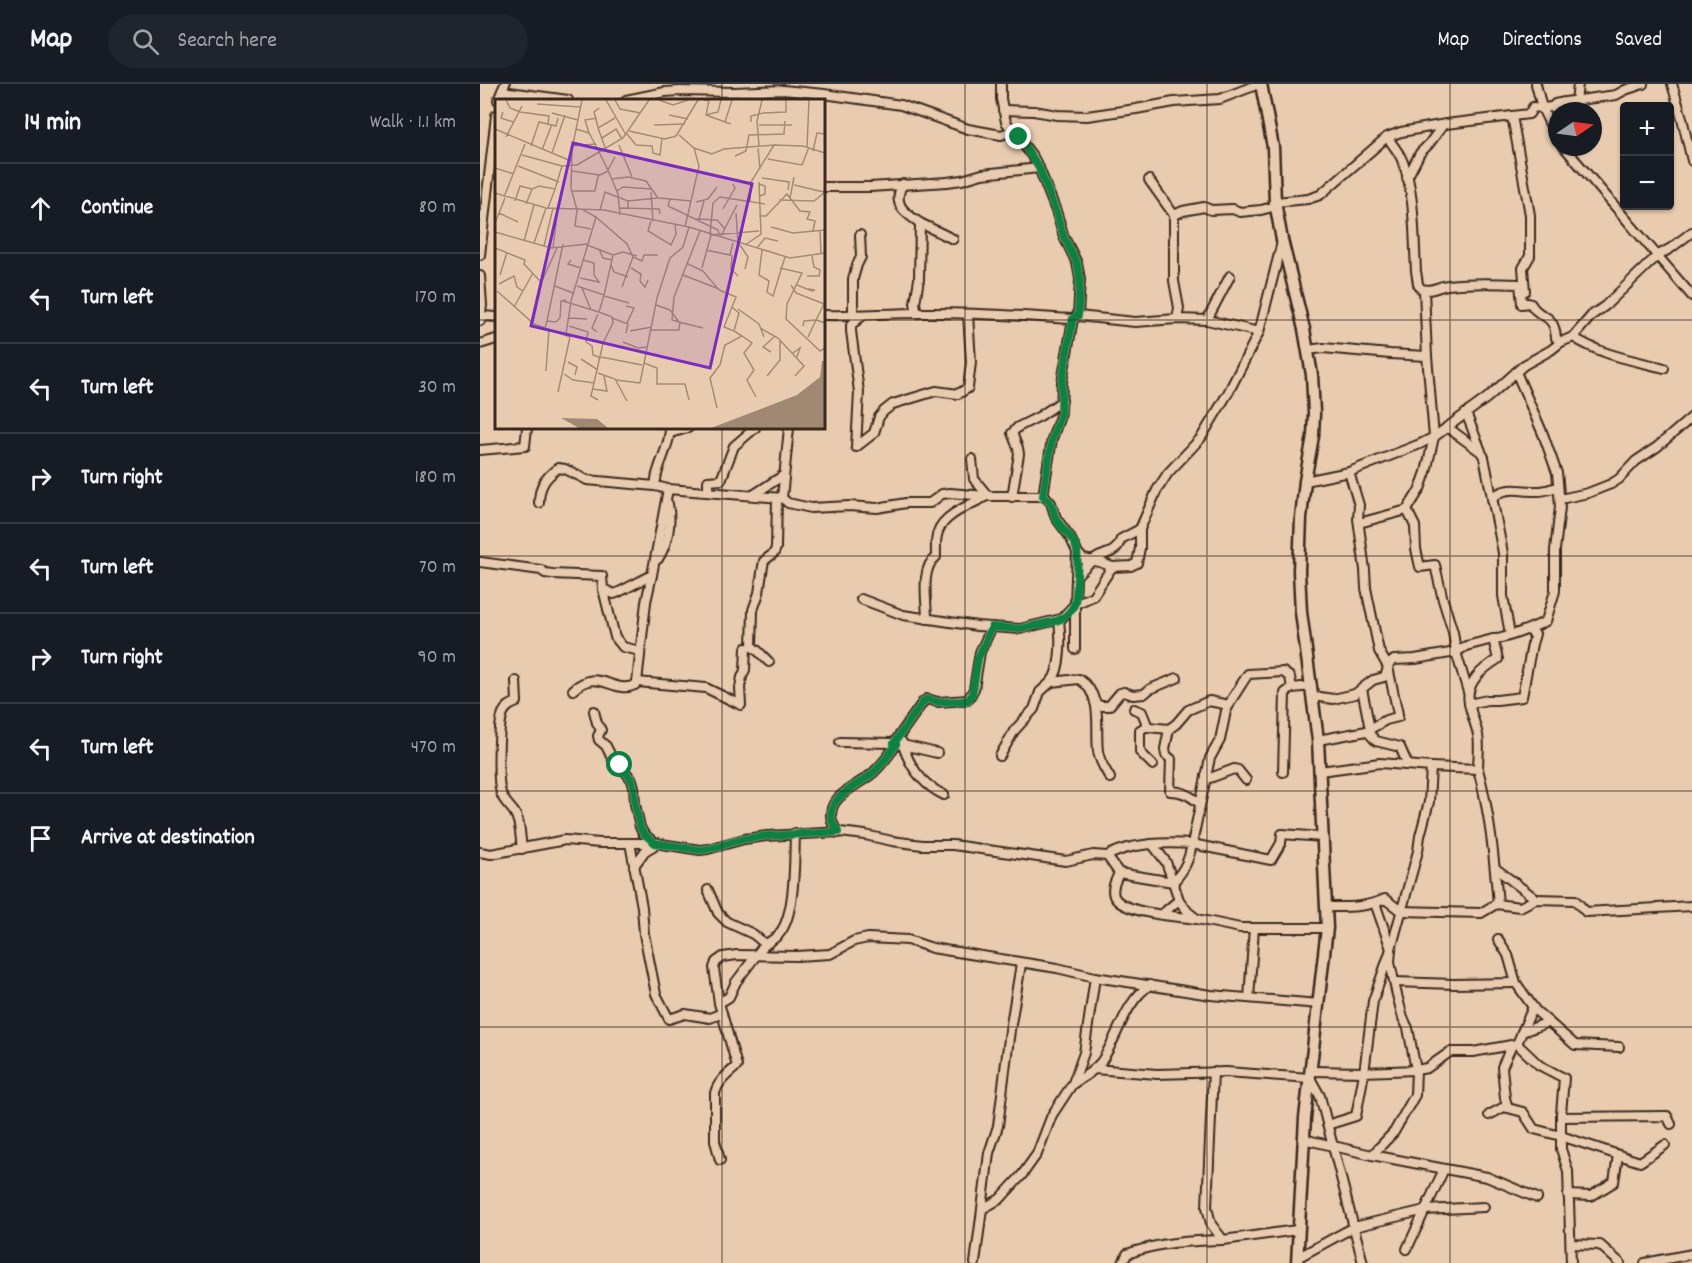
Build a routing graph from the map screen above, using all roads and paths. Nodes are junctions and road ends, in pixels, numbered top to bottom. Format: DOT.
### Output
graph roads {
  1 [pos="1001,84"];
  2 [pos="1260,84"];
  3 [pos="1536,84"];
  4 [pos="1578,84"];
  5 [pos="1643,84"];
  6 [pos="1672,84"];
  7 [pos="504,87"];
  8 [pos="751,88"];
  9 [pos="563,99"];
  10 [pos="631,99"];
  11 [pos="1573,101"];
  12 [pos="1542,108"];
  13 [pos="1003,110"];
  14 [pos="1512,116"];
  15 [pos="1548,120"];
  16 [pos="1443,125"];
  17 [pos="1011,130"];
  18 [pos="495,135"];
  19 [pos="1387,137"];
  20 [pos="1572,156"];
  21 [pos="1692,161"];
  22 [pos="1039,168"];
  23 [pos="493,176"];
  24 [pos="1407,178"];
  25 [pos="1149,180"];
  26 [pos="903,184"];
  27 [pos="825,186"];
  28 [pos="484,204"];
  29 [pos="1275,204"];
  30 [pos="1174,215"];
  31 [pos="920,223"];
  32 [pos="1692,232"];
  33 [pos="860,235"];
  34 [pos="953,239"];
  35 [pos="1282,240"];
  36 [pos="480,255"];
  37 [pos="1657,256"];
  38 [pos="480,276"];
  39 [pos="1230,276"];
  40 [pos="1424,290"];
  41 [pos="1692,296"];
  42 [pos="1527,303"];
  43 [pos="916,313"];
  44 [pos="825,314"];
  45 [pos="968,314"];
  46 [pos="858,316"];
  47 [pos="1076,317"];
  48 [pos="481,318"];
  49 [pos="1177,319"];
  50 [pos="1207,320"];
  51 [pos="1259,332"];
  52 [pos="1573,337"];
  53 [pos="495,339"];
  54 [pos="1562,342"];
  55 [pos="480,344"];
  56 [pos="1308,350"];
  57 [pos="1426,356"];
  58 [pos="1664,368"];
  59 [pos="1516,372"];
  60 [pos="1062,401"];
  61 [pos="1466,413"];
  62 [pos="1692,417"];
  63 [pos="1447,427"];
  64 [pos="527,429"];
  65 [pos="754,429"];
  66 [pos="789,429"];
  67 [pos="670,430"];
  68 [pos="1434,436"];
  69 [pos="480,450"];
  70 [pos="1481,451"];
  71 [pos="972,459"];
  72 [pos="1349,472"];
  73 [pos="784,475"];
  74 [pos="1305,481"];
  75 [pos="655,486"];
  76 [pos="1558,487"];
  77 [pos="668,489"];
  78 [pos="708,492"];
  79 [pos="752,496"];
  80 [pos="987,496"];
  81 [pos="1043,496"];
  82 [pos="1012,497"];
  83 [pos="780,498"];
  84 [pos="1492,499"];
  85 [pos="1560,499"];
  86 [pos="539,503"];
  87 [pos="1407,510"];
  88 [pos="1359,523"];
  89 [pos="1140,529"];
  90 [pos="1077,552"];
  91 [pos="1092,561"];
  92 [pos="480,562"];
  93 [pos="1112,567"];
  94 [pos="652,575"];
  95 [pos="1076,576"];
  96 [pos="603,589"];
  97 [pos="861,599"];
  98 [pos="1075,604"];
  99 [pos="1068,613"];
  100 [pos="927,619"];
  101 [pos="1059,620"];
  102 [pos="992,627"];
  103 [pos="1528,630"];
  104 [pos="1060,634"];
  105 [pos="1510,634"];
  106 [pos="1493,639"];
  107 [pos="746,648"];
  108 [pos="1075,648"];
  109 [pos="640,651"];
  110 [pos="1456,652"];
  111 [pos="769,662"];
  112 [pos="1388,667"];
  113 [pos="1177,678"];
  114 [pos="516,681"];
  115 [pos="637,682"];
  116 [pos="1051,682"];
  117 [pos="1292,688"];
  118 [pos="1362,689"];
  119 [pos="573,690"];
  120 [pos="1313,691"];
  121 [pos="1468,692"];
  122 [pos="1095,702"];
  123 [pos="1469,704"];
  124 [pos="1229,705"];
  125 [pos="1134,710"];
  126 [pos="594,711"];
  127 [pos="1147,726"];
  128 [pos="1169,729"];
  129 [pos="1369,731"];
  130 [pos="1318,740"];
  131 [pos="840,742"];
  132 [pos="898,744"];
  133 [pos="937,753"];
  134 [pos="1000,756"];
  135 [pos="1153,765"];
  136 [pos="1408,765"];
  137 [pos="1431,766"];
  138 [pos="1478,769"];
  139 [pos="1320,771"];
  140 [pos="1283,772"];
  141 [pos="1206,775"];
  142 [pos="1110,778"];
  143 [pos="1246,780"];
  144 [pos="944,795"];
  145 [pos="1200,804"];
  146 [pos="838,832"];
  147 [pos="795,833"];
  148 [pos="1323,837"];
  149 [pos="630,843"];
  150 [pos="656,843"];
  151 [pos="1192,844"];
  152 [pos="1153,845"];
  153 [pos="522,849"];
  154 [pos="480,852"];
  155 [pos="1107,856"];
  156 [pos="634,866"];
  157 [pos="1495,868"];
  158 [pos="1119,873"];
  159 [pos="1173,882"];
  160 [pos="708,890"];
  161 [pos="1536,898"];
  162 [pos="1385,899"];
  163 [pos="1179,900"];
  164 [pos="1404,901"];
  165 [pos="1375,903"];
  166 [pos="1498,904"];
  167 [pos="1692,906"];
  168 [pos="1326,907"];
  169 [pos="1401,911"];
  170 [pos="1162,914"];
  171 [pos="1197,919"];
  172 [pos="1254,928"];
  173 [pos="1327,928"];
  174 [pos="1498,939"];
  175 [pos="765,944"];
  176 [pos="1391,949"];
  177 [pos="756,955"];
  178 [pos="1021,964"];
  179 [pos="1095,977"];
  180 [pos="1395,982"];
  181 [pos="1516,983"];
  182 [pos="1150,985"];
  183 [pos="1249,998"];
  184 [pos="719,1003"];
  185 [pos="1319,1004"];
  186 [pos="1533,1007"];
  187 [pos="722,1013"];
  188 [pos="1549,1022"];
  189 [pos="1522,1032"];
  190 [pos="1514,1044"];
  191 [pos="1619,1047"];
  192 [pos="1094,1069"];
  193 [pos="1416,1070"];
  194 [pos="1213,1071"];
  195 [pos="1364,1072"];
  196 [pos="1310,1074"];
  197 [pos="1073,1083"];
  198 [pos="1508,1108"];
  199 [pos="1489,1115"];
  200 [pos="1561,1118"];
  201 [pos="1671,1124"];
  202 [pos="1327,1125"];
  203 [pos="1561,1136"];
  204 [pos="1303,1139"];
  205 [pos="1665,1144"];
  206 [pos="1332,1145"];
  207 [pos="1372,1155"];
  208 [pos="1617,1155"];
  209 [pos="720,1160"];
  210 [pos="1444,1169"];
  211 [pos="1568,1195"];
  212 [pos="1537,1198"];
  213 [pos="1484,1207"];
  214 [pos="982,1209"];
  215 [pos="1425,1210"];
  216 [pos="1354,1227"];
  217 [pos="1298,1230"];
  218 [pos="1224,1240"];
  219 [pos="1570,1244"];
  220 [pos="1407,1249"];
  221 [pos="1692,1254"];
  222 [pos="1297,1260"];
  223 [pos="975,1263"];
  224 [pos="1123,1263"];
  225 [pos="1363,1263"];
  226 [pos="1571,1263"];
  227 [pos="1620,1263"];
  228 [pos="1645,1263"];
  1 -- 13 [label="street"];
  2 -- 13 [label="street"];
  2 -- 29 [label="street"];
  3 -- 12 [label="street"];
  4 -- 11 [label="street"];
  5 -- 11 [label="street"];
  6 -- 21 [label="street"];
  7 -- 9 [label="street"];
  8 -- 10 [label="street"];
  8 -- 17 [label="street"];
  11 -- 12 [label="street"];
  12 -- 14 [label="street"];
  12 -- 15 [label="street"];
  13 -- 17 [label="street"];
  14 -- 16 [label="street"];
  14 -- 42 [label="street"];
  16 -- 19 [label="street"];
  16 -- 24 [label="street"];
  17 -- 22 [label="street"];
  18 -- 23 [label="street"];
  19 -- 24 [label="street"];
  19 -- 29 [label="street"];
  20 -- 37 [label="street"];
  22 -- 26 [label="street"];
  22 -- 47 [label="street"];
  23 -- 28 [label="street"];
  24 -- 40 [label="street"];
  25 -- 30 [label="street"];
  26 -- 27 [label="street"];
  26 -- 31 [label="street"];
  28 -- 36 [label="street"];
  29 -- 30 [label="street"];
  29 -- 35 [label="street"];
  30 -- 49 [label="street"];
  31 -- 34 [label="street"];
  31 -- 43 [label="street"];
  32 -- 37 [label="street"];
  33 -- 46 [label="street"];
  35 -- 51 [label="street"];
  35 -- 56 [label="street"];
  37 -- 41 [label="street"];
  37 -- 52 [label="street"];
  38 -- 48 [label="street"];
  39 -- 50 [label="street"];
  40 -- 42 [label="street"];
  40 -- 57 [label="street"];
  42 -- 54 [label="street"];
  43 -- 45 [label="street"];
  43 -- 46 [label="street"];
  44 -- 46 [label="street"];
  45 -- 46 [label="street"];
  45 -- 47 [label="street"];
  47 -- 49 [label="street"];
  47 -- 60 [label="street"];
  49 -- 50 [label="street"];
  50 -- 51 [label="street"];
  51 -- 89 [label="street"];
  52 -- 54 [label="street"];
  52 -- 58 [label="street"];
  53 -- 55 [label="street"];
  54 -- 59 [label="street"];
  56 -- 57 [label="street"];
  56 -- 74 [label="street"];
  57 -- 68 [label="street"];
  59 -- 61 [label="street"];
  59 -- 76 [label="street"];
  60 -- 81 [label="street"];
  60 -- 82 [label="street"];
  61 -- 63 [label="street"];
  61 -- 70 [label="street"];
  62 -- 85 [label="street"];
  63 -- 68 [label="street"];
  63 -- 70 [label="street"];
  64 -- 69 [label="street"];
  65 -- 78 [label="street"];
  66 -- 73 [label="street"];
  67 -- 75 [label="street"];
  68 -- 72 [label="street"];
  68 -- 87 [label="street"];
  70 -- 84 [label="street"];
  71 -- 80 [label="street"];
  72 -- 74 [label="street"];
  72 -- 88 [label="street"];
  73 -- 79 [label="street"];
  73 -- 83 [label="street"];
  74 -- 120 [label="street"];
  75 -- 77 [label="street"];
  75 -- 86 [label="street"];
  76 -- 84 [label="street"];
  76 -- 85 [label="street"];
  77 -- 78 [label="street"];
  77 -- 94 [label="street"];
  78 -- 79 [label="street"];
  79 -- 83 [label="street"];
  80 -- 82 [label="street"];
  80 -- 83 [label="street"];
  80 -- 100 [label="street"];
  81 -- 82 [label="street"];
  81 -- 90 [label="street"];
  83 -- 111 [label="street"];
  84 -- 105 [label="street"];
  85 -- 103 [label="street"];
  87 -- 88 [label="street"];
  87 -- 110 [label="street"];
  88 -- 112 [label="street"];
  89 -- 91 [label="street"];
  89 -- 93 [label="street"];
  90 -- 91 [label="street"];
  90 -- 95 [label="street"];
  91 -- 93 [label="street"];
  91 -- 95 [label="street"];
  92 -- 96 [label="street"];
  93 -- 98 [label="street"];
  94 -- 96 [label="street"];
  94 -- 109 [label="street"];
  95 -- 98 [label="street"];
  96 -- 109 [label="street"];
  97 -- 100 [label="street"];
  98 -- 99 [label="street"];
  98 -- 108 [label="street"];
  99 -- 101 [label="street"];
  99 -- 104 [label="street"];
  100 -- 102 [label="street"];
  101 -- 102 [label="street"];
  101 -- 104 [label="street"];
  102 -- 132 [label="street"];
  103 -- 105 [label="street"];
  103 -- 123 [label="street"];
  104 -- 116 [label="street"];
  105 -- 106 [label="street"];
  106 -- 110 [label="street"];
  106 -- 121 [label="street"];
  107 -- 115 [label="street"];
  109 -- 115 [label="street"];
  110 -- 112 [label="street"];
  110 -- 121 [label="street"];
  112 -- 118 [label="street"];
  112 -- 129 [label="street"];
  113 -- 122 [label="street"];
  114 -- 153 [label="street"];
  115 -- 119 [label="street"];
  116 -- 122 [label="street"];
  116 -- 134 [label="street"];
  117 -- 120 [label="street"];
  117 -- 124 [label="street"];
  117 -- 140 [label="street"];
  118 -- 120 [label="street"];
  118 -- 129 [label="street"];
  120 -- 130 [label="street"];
  121 -- 123 [label="street"];
  122 -- 142 [label="street"];
  123 -- 138 [label="street"];
  124 -- 128 [label="street"];
  124 -- 141 [label="street"];
  125 -- 127 [label="street"];
  126 -- 150 [label="street"];
  127 -- 128 [label="street"];
  127 -- 135 [label="street"];
  128 -- 145 [label="street"];
  129 -- 130 [label="street"];
  129 -- 136 [label="street"];
  130 -- 139 [label="street"];
  131 -- 132 [label="street"];
  132 -- 133 [label="street"];
  132 -- 144 [label="street"];
  132 -- 146 [label="street"];
  136 -- 137 [label="street"];
  136 -- 139 [label="street"];
  137 -- 138 [label="street"];
  137 -- 164 [label="street"];
  138 -- 157 [label="street"];
  139 -- 148 [label="street"];
  141 -- 143 [label="street"];
  141 -- 145 [label="street"];
  145 -- 151 [label="street"];
  146 -- 147 [label="street"];
  146 -- 155 [label="street"];
  147 -- 150 [label="street"];
  147 -- 175 [label="street"];
  148 -- 151 [label="street"];
  148 -- 168 [label="street"];
  149 -- 150 [label="street"];
  149 -- 153 [label="street"];
  149 -- 156 [label="street"];
  150 -- 156 [label="street"];
  151 -- 152 [label="street"];
  151 -- 159 [label="street"];
  152 -- 155 [label="street"];
  152 -- 159 [label="street"];
  153 -- 154 [label="street"];
  155 -- 158 [label="street"];
  156 -- 187 [label="street"];
  157 -- 161 [label="street"];
  157 -- 166 [label="street"];
  158 -- 159 [label="street"];
  158 -- 170 [label="street"];
  159 -- 163 [label="street"];
  160 -- 175 [label="street"];
  161 -- 166 [label="street"];
  161 -- 167 [label="street"];
  162 -- 164 [label="street"];
  162 -- 165 [label="street"];
  162 -- 169 [label="street"];
  163 -- 170 [label="street"];
  163 -- 171 [label="street"];
  164 -- 169 [label="street"];
  165 -- 168 [label="street"];
  165 -- 176 [label="street"];
  166 -- 169 [label="street"];
  168 -- 173 [label="street"];
  169 -- 176 [label="street"];
  170 -- 171 [label="street"];
  171 -- 172 [label="street"];
  172 -- 173 [label="street"];
  172 -- 183 [label="street"];
  173 -- 185 [label="street"];
  174 -- 181 [label="street"];
  175 -- 177 [label="street"];
  176 -- 180 [label="street"];
  176 -- 195 [label="street"];
  177 -- 178 [label="street"];
  177 -- 184 [label="street"];
  177 -- 184 [label="street"];
  178 -- 179 [label="street"];
  178 -- 214 [label="street"];
  179 -- 182 [label="street"];
  179 -- 197 [label="street"];
  180 -- 181 [label="street"];
  180 -- 193 [label="street"];
  181 -- 186 [label="street"];
  182 -- 183 [label="street"];
  182 -- 192 [label="street"];
  183 -- 185 [label="street"];
  184 -- 187 [label="street"];
  185 -- 196 [label="street"];
  186 -- 188 [label="street"];
  186 -- 189 [label="street"];
  187 -- 209 [label="street"];
  188 -- 189 [label="street"];
  188 -- 191 [label="street"];
  189 -- 190 [label="street"];
  190 -- 193 [label="street"];
  190 -- 198 [label="street"];
  190 -- 200 [label="street"];
  192 -- 194 [label="street"];
  192 -- 197 [label="street"];
  193 -- 195 [label="street"];
  193 -- 207 [label="street"];
  194 -- 196 [label="street"];
  194 -- 218 [label="street"];
  195 -- 196 [label="street"];
  195 -- 202 [label="street"];
  196 -- 202 [label="street"];
  196 -- 204 [label="street"];
  197 -- 214 [label="street"];
  198 -- 199 [label="street"];
  198 -- 203 [label="street"];
  200 -- 201 [label="street"];
  200 -- 203 [label="street"];
  202 -- 206 [label="street"];
  203 -- 208 [label="street"];
  203 -- 211 [label="street"];
  204 -- 206 [label="street"];
  204 -- 217 [label="street"];
  205 -- 208 [label="street"];
  206 -- 207 [label="street"];
  206 -- 216 [label="street"];
  207 -- 210 [label="street"];
  208 -- 211 [label="street"];
  210 -- 212 [label="street"];
  210 -- 215 [label="street"];
  211 -- 219 [label="street"];
  213 -- 215 [label="street"];
  214 -- 223 [label="street"];
  215 -- 216 [label="street"];
  215 -- 220 [label="street"];
  216 -- 222 [label="street"];
  216 -- 225 [label="street"];
  217 -- 218 [label="street"];
  217 -- 222 [label="street"];
  218 -- 224 [label="street"];
  219 -- 226 [label="street"];
  219 -- 227 [label="street"];
  221 -- 228 [label="street"];
}
